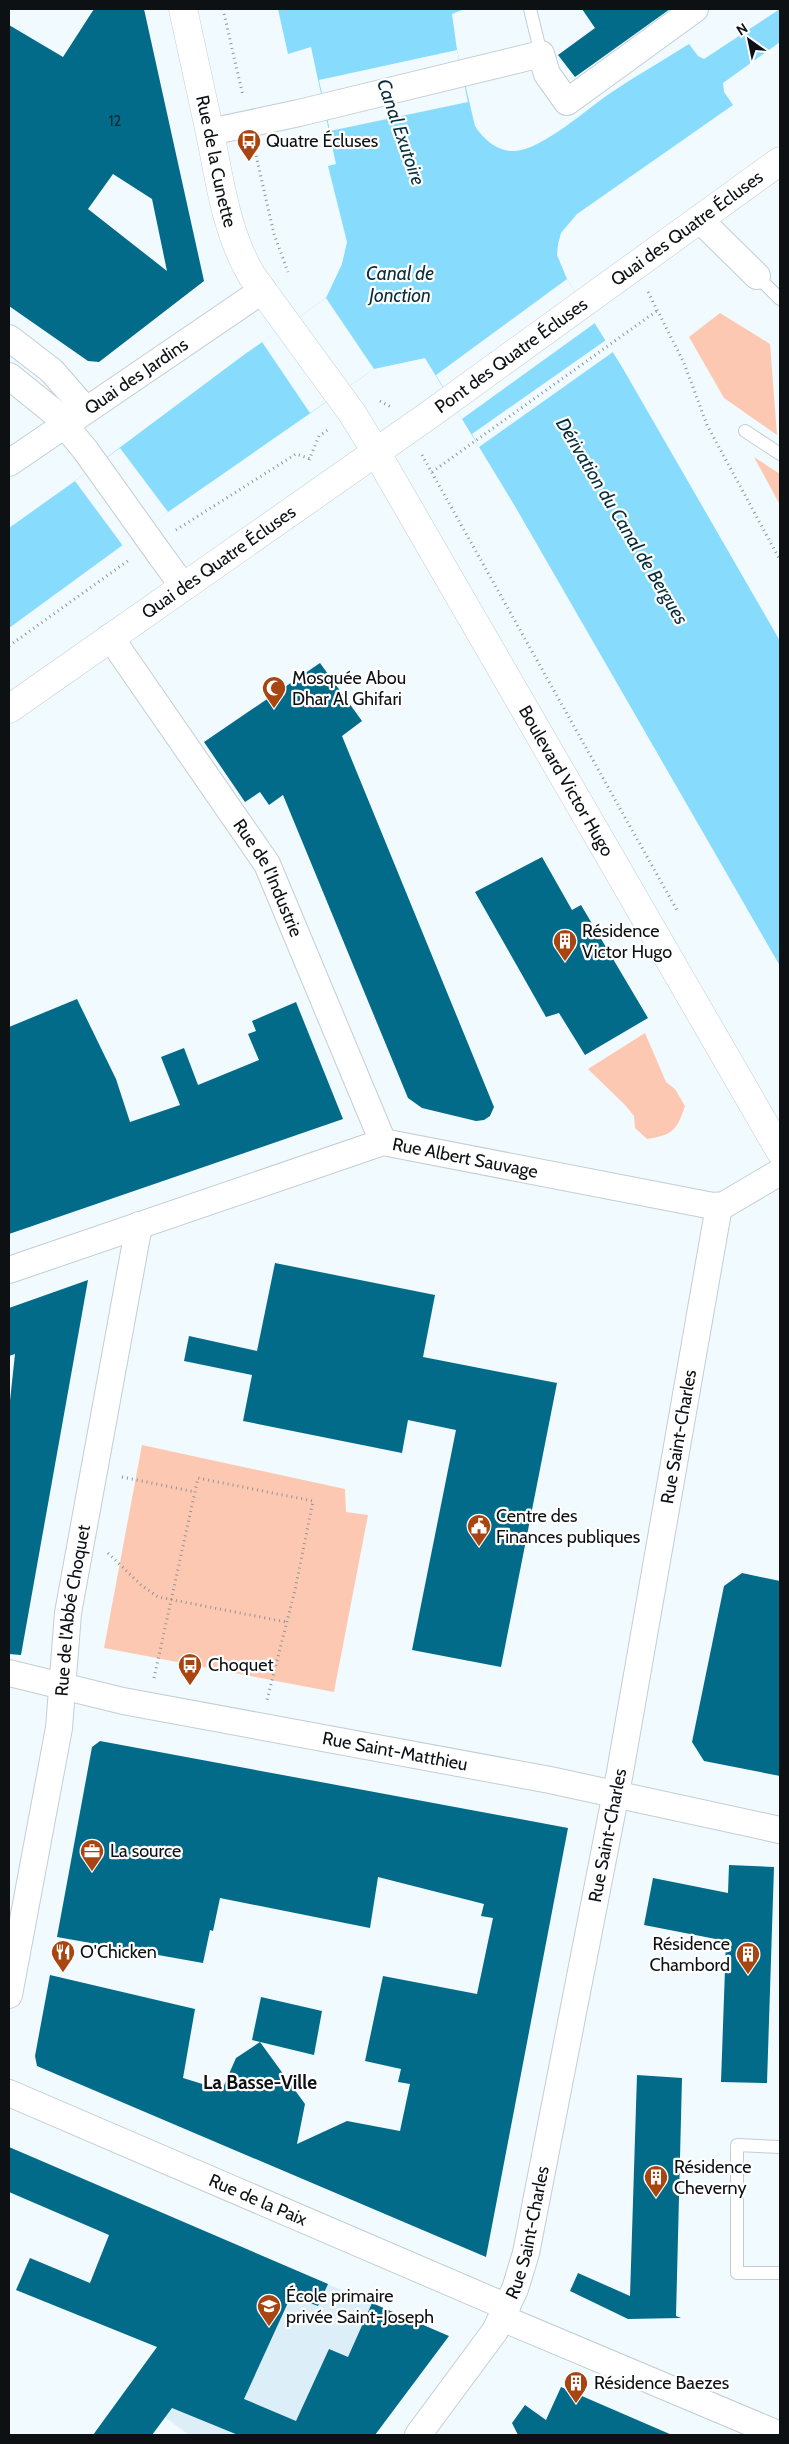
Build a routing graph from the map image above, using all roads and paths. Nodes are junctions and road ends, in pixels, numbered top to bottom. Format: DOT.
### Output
graph roads {
  1 [pos="183,9"];
  2 [pos="223,9"];
  3 [pos="530,9"];
  4 [pos="696,9"];
  5 [pos="541,54"];
  6 [pos="249,124"];
  7 [pos="210,132"];
  8 [pos="780,161"];
  9 [pos="699,220"];
  10 [pos="288,273"];
  11 [pos="757,276"];
  12 [pos="646,288"];
  13 [pos="592,296"];
  14 [pos="268,298"];
  15 [pos="780,299"];
  16 [pos="658,310"];
  17 [pos="9,338"];
  18 [pos="9,376"];
  19 [pos="352,413"];
  20 [pos="429,414"];
  21 [pos="76,417"];
  22 [pos="746,431"];
  23 [pos="418,449"];
  24 [pos="376,452"];
  25 [pos="780,454"];
  26 [pos="9,463"];
  27 [pos="432,472"];
  28 [pos="780,560"];
  29 [pos="183,586"];
  30 [pos="110,637"];
  31 [pos="9,708"];
  32 [pos="680,915"];
  33 [pos="383,1142"];
  34 [pos="780,1150"];
  35 [pos="780,1172"];
  36 [pos="719,1206"];
  37 [pos="139,1225"];
  38 [pos="9,1270"];
  39 [pos="94,1472"];
  40 [pos="195,1492"];
  41 [pos="81,1541"];
  42 [pos="171,1600"];
  43 [pos="286,1622"];
  44 [pos="9,1673"];
  45 [pos="63,1686"];
  46 [pos="148,1706"];
  47 [pos="262,1728"];
  48 [pos="616,1794"];
  49 [pos="780,1830"];
  50 [pos="9,1995"];
  51 [pos="9,2093"];
  52 [pos="780,2147"];
  53 [pos="780,2273"];
  54 [pos="505,2313"];
  55 [pos="418,2435"];
  56 [pos="780,2435"];
  1 -- 7 [label="main road, Rue de la Cunette"];
  2 -- 6 [label="path"];
  3 -- 5 [label="lane"];
  4 -- 5 [label="street"];
  5 -- 6 [label="street"];
  6 -- 7 [label="street"];
  6 -- 10 [label="path"];
  7 -- 14 [label="main road, Rue de la Cunette"];
  8 -- 9 [label="main road, Quai des Quatre Écluses"];
  9 -- 11 [label="street"];
  9 -- 13 [label="main road, Quai des Quatre Écluses"];
  11 -- 15 [label="lane"];
  12 -- 16 [label="path"];
  13 -- 20 [label="main road, Pont des Quatre Écluses"];
  14 -- 19 [label="main road, Rue de la Cunette"];
  14 -- 21 [label="street, Quai des Jardins"];
  16 -- 27 [label="path"];
  16 -- 28 [label="path"];
  17 -- 21 [label="street"];
  18 -- 21 [label="street"];
  19 -- 24 [label="main road, Boulevard Victor Hugo"];
  20 -- 24 [label="main road, Quai des Quatre Écluses"];
  21 -- 26 [label="street, Quai des Jardins"];
  21 -- 29 [label="street, bridge"];
  22 -- 25 [label="lane"];
  23 -- 27 [label="path"];
  24 -- 29 [label="main road, Quai des Quatre Écluses"];
  24 -- 34 [label="main road, Boulevard Victor Hugo"];
  27 -- 32 [label="path"];
  29 -- 30 [label="main road, Quai des Quatre Écluses"];
  30 -- 31 [label="main road, Quai des Quatre Écluses"];
  30 -- 33 [label="street, Rue de l'Industrie"];
  33 -- 36 [label="street, Rue Albert Sauvage"];
  33 -- 37 [label="street, Rue Albert Sauvage"];
  35 -- 36 [label="street"];
  36 -- 48 [label="street, Rue Saint-Charles"];
  37 -- 38 [label="street, Rue Albert Sauvage"];
  37 -- 39 [label="street, Rue de l'Abbé Choquet"];
  39 -- 40 [label="path"];
  39 -- 41 [label="street, Rue de l'Abbé Choquet"];
  40 -- 42 [label="path"];
  40 -- 43 [label="path"];
  41 -- 42 [label="path"];
  41 -- 45 [label="street, Rue de l'Abbé Choquet"];
  42 -- 43 [label="path"];
  42 -- 46 [label="path"];
  43 -- 47 [label="path"];
  44 -- 45 [label="street, Rue Saint-Matthieu"];
  45 -- 46 [label="street, Rue Saint-Matthieu"];
  45 -- 50 [label="street, Rue de l'Abbé Choquet"];
  46 -- 47 [label="street, Rue Saint-Matthieu"];
  47 -- 48 [label="street, Rue Saint-Matthieu"];
  48 -- 49 [label="street, Rue Saint-Matthieu"];
  48 -- 54 [label="street, Rue Saint-Charles"];
  51 -- 54 [label="street, Rue de la Paix"];
  52 -- 53 [label="lane"];
  54 -- 55 [label="street, Rue Saint-Charles"];
  54 -- 56 [label="street, Rue de la Paix"];
}
